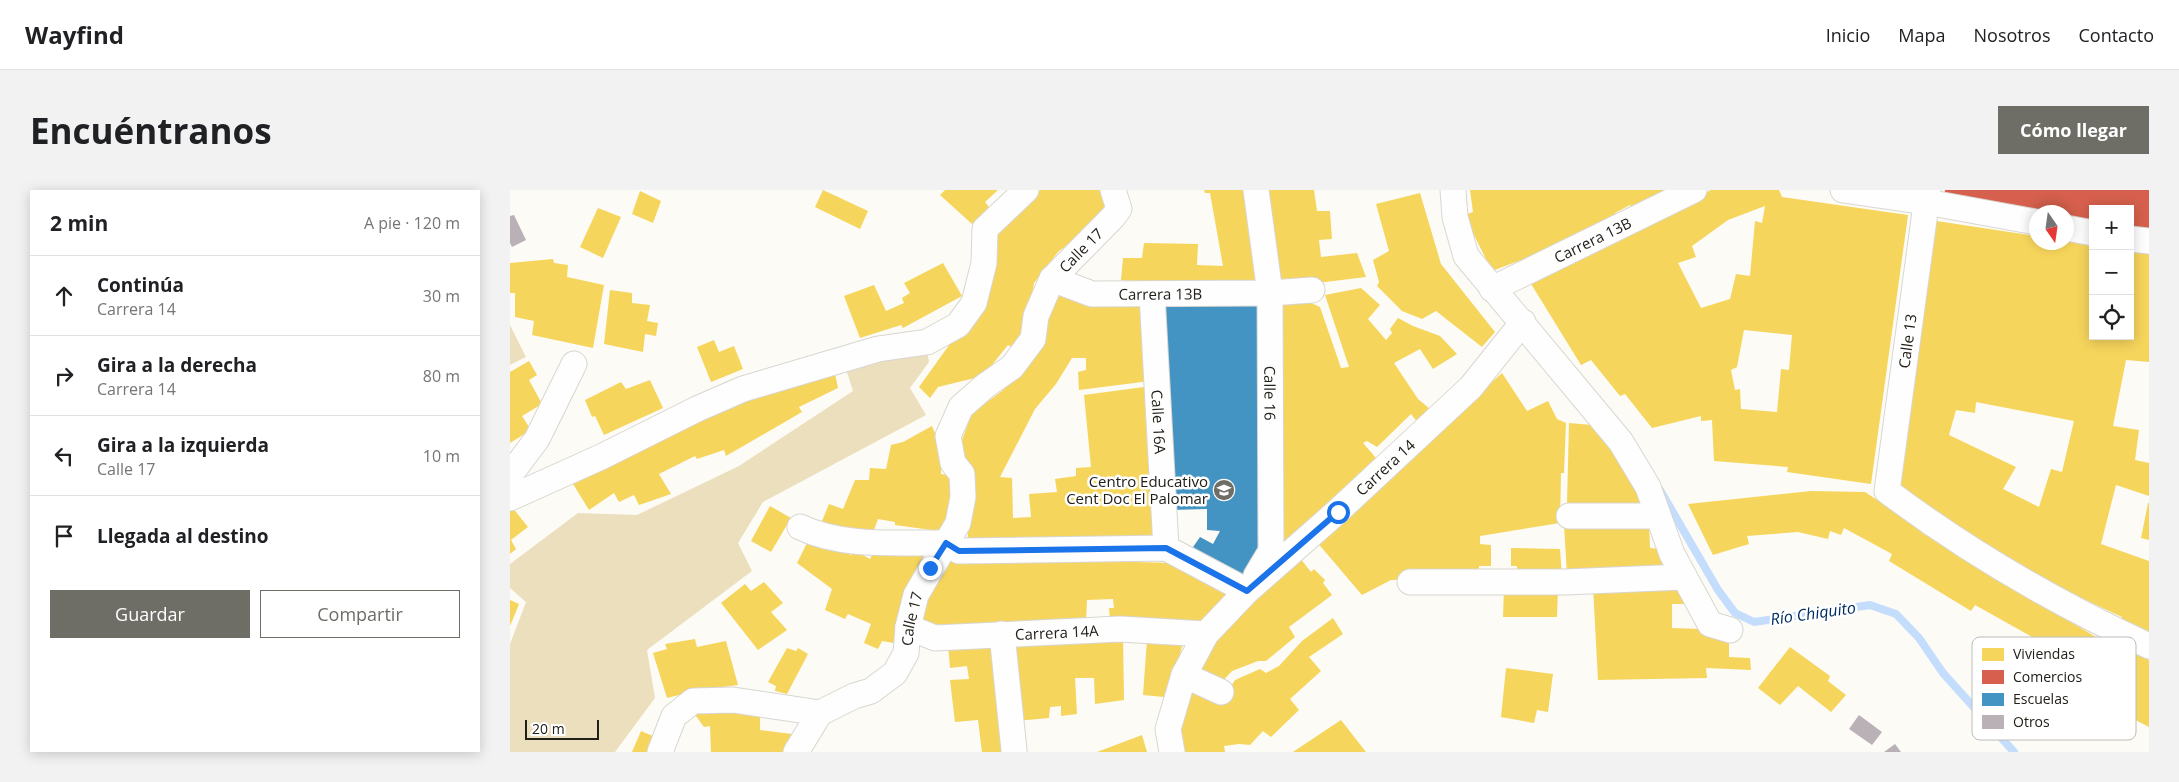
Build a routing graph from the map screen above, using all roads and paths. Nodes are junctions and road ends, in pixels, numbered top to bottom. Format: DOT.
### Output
graph roads {
  1 [pos="1026,190"];
  2 [pos="1113,190"];
  3 [pos="1256,190"];
  4 [pos="1453,190"];
  5 [pos="1694,190"];
  6 [pos="1843,190"];
  7 [pos="1927,196"];
  8 [pos="2029,220"];
  9 [pos="2074,229"];
  10 [pos="2089,232"];
  11 [pos="2134,239"];
  12 [pos="2149,241"];
  13 [pos="1052,279"];
  14 [pos="1492,289"];
  15 [pos="1312,290"];
  16 [pos="1270,293"];
  17 [pos="1152,294"];
  18 [pos="1523,322"];
  19 [pos="574,364"];
  20 [pos="510,475"];
  21 [pos="510,498"];
  22 [pos="1569,516"];
  23 [pos="1658,516"];
  24 [pos="800,528"];
  25 [pos="946,543"];
  26 [pos="1166,548"];
  27 [pos="1683,577"];
  28 [pos="1410,582"];
  29 [pos="1247,591"];
  30 [pos="908,627"];
  31 [pos="1730,630"];
  32 [pos="1002,634"];
  33 [pos="1206,634"];
  34 [pos="2130,637"];
  35 [pos="2136,640"];
  36 [pos="2149,646"];
  37 [pos="1184,675"];
  38 [pos="1221,692"];
  39 [pos="820,713"];
  40 [pos="1014,750"];
  41 [pos="660,752"];
  42 [pos="796,752"];
  43 [pos="1172,752"];
  1 -- 21 [label="street"];
  2 -- 13 [label="street, Calle 17"];
  3 -- 16 [label="street, Calle 16"];
  4 -- 14 [label="street"];
  5 -- 14 [label="street, Carrera 13B"];
  6 -- 7 [label="street"];
  7 -- 8 [label="street"];
  7 -- 34 [label="street, Calle 13"];
  9 -- 10 [label="street"];
  11 -- 12 [label="street"];
  13 -- 17 [label="street, Carrera 13B"];
  13 -- 25 [label="street, Calle 17"];
  14 -- 18 [label="street"];
  15 -- 16 [label="street, Carrera 13B"];
  16 -- 17 [label="street, Carrera 13B"];
  16 -- 29 [label="street, Calle 16"];
  17 -- 26 [label="street, Calle 16A"];
  18 -- 23 [label="street"];
  18 -- 29 [label="street, Carrera 14"];
  19 -- 20 [label="street"];
  22 -- 23 [label="street"];
  23 -- 27 [label="street"];
  24 -- 25 [label="street"];
  25 -- 26 [label="street"];
  25 -- 30 [label="street, Calle 17"];
  26 -- 29 [label="street"];
  27 -- 28 [label="street"];
  27 -- 31 [label="street"];
  29 -- 33 [label="street"];
  30 -- 32 [label="street, Carrera 14A"];
  30 -- 39 [label="street, Calle 17"];
  32 -- 33 [label="street, Carrera 14A"];
  32 -- 40 [label="street"];
  33 -- 37 [label="street"];
  35 -- 36 [label="street, Calle 13"];
  37 -- 38 [label="street"];
  37 -- 43 [label="street"];
  39 -- 41 [label="street"];
  39 -- 42 [label="street"];
}
